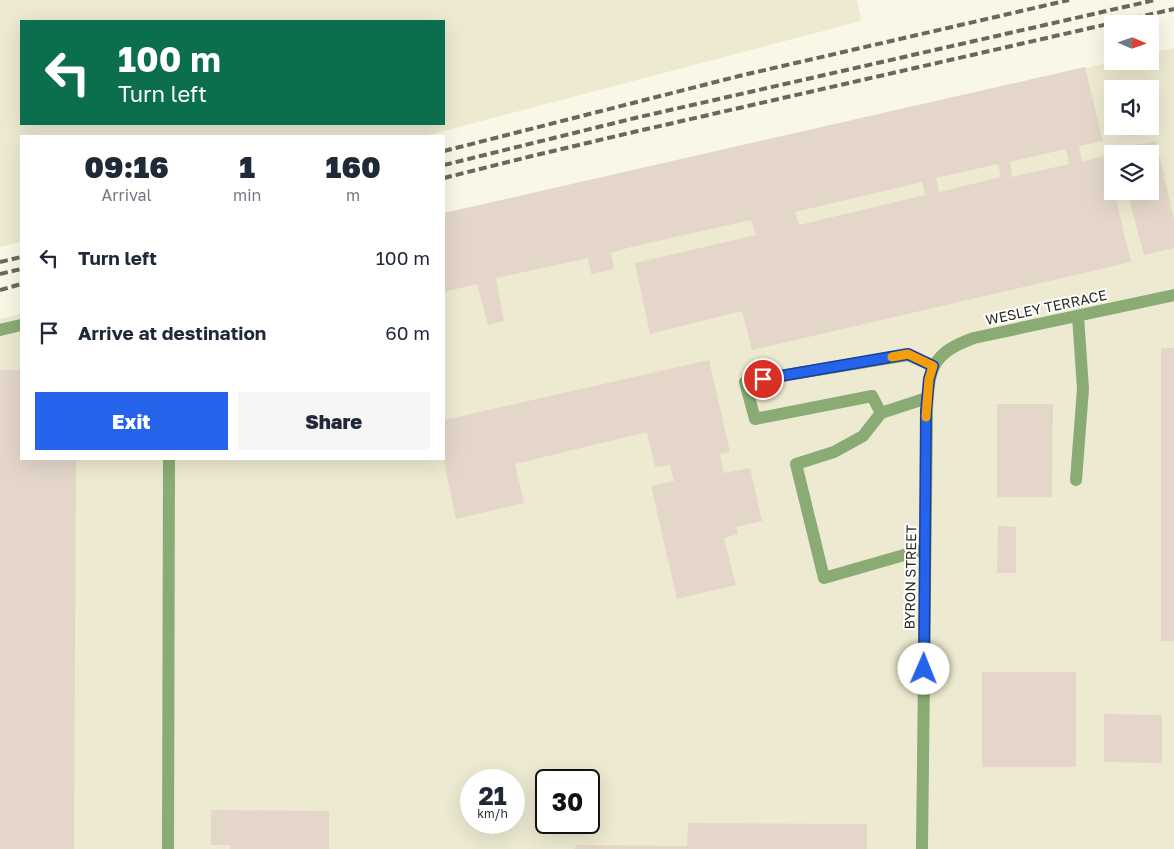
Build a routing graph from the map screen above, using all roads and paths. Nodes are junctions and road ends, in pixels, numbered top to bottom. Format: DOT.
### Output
graph roads {
  1 [pos="1174,295"];
  2 [pos="1078,316"];
  3 [pos="20,325"];
  4 [pos="0,330"];
  5 [pos="933,366"];
  6 [pos="927,398"];
  7 [pos="881,413"];
  8 [pos="169,460"];
  9 [pos="1076,480"];
  10 [pos="925,549"];
  11 [pos="168,849"];
  12 [pos="922,849"];
  1 -- 2 [label="street, WESLEY TERRACE"];
  2 -- 5 [label="street, WESLEY TERRACE"];
  2 -- 9 [label="street"];
  3 -- 4 [label="street"];
  5 -- 6 [label="street, BYRON STREET"];
  5 -- 7 [label="street"];
  6 -- 7 [label="street"];
  6 -- 10 [label="street, BYRON STREET"];
  7 -- 10 [label="street"];
  8 -- 11 [label="street"];
  10 -- 12 [label="street, BYRON STREET"];
}
